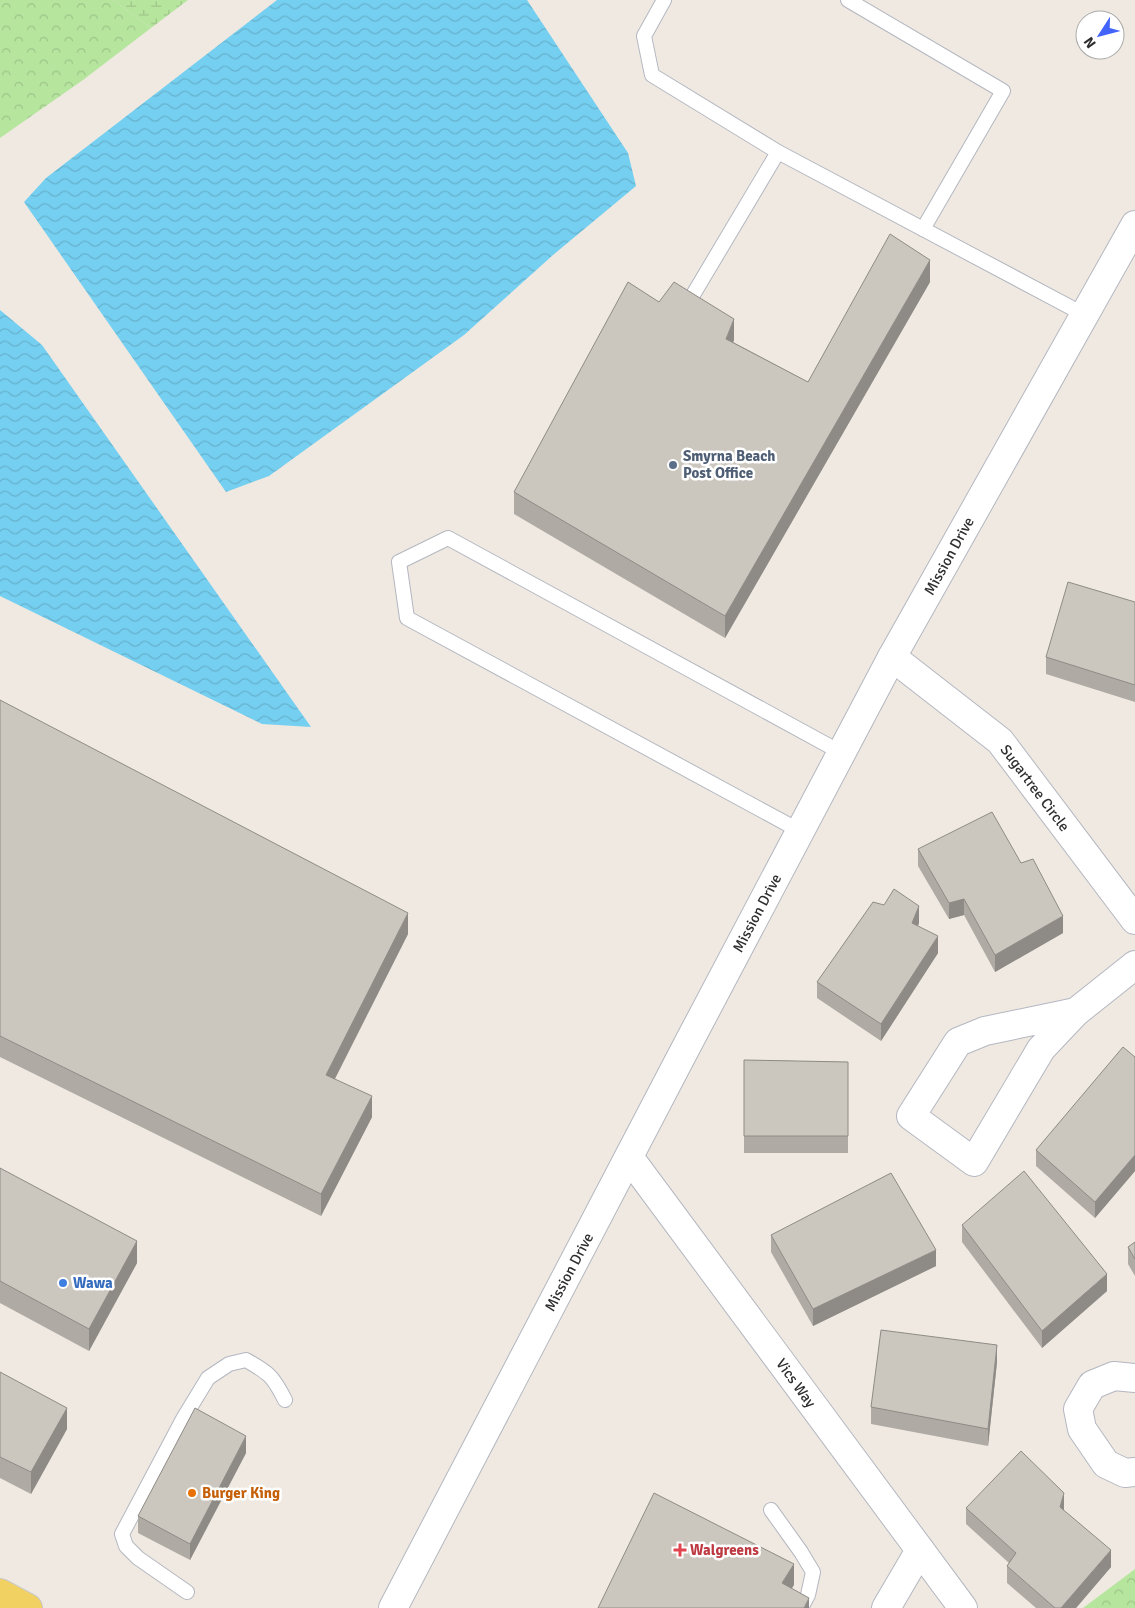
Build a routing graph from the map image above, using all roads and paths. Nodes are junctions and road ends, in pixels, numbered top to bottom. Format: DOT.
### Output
graph roads {
  1 [pos="664,0"];
  2 [pos="848,0"];
  3 [pos="778,152"];
  4 [pos="1135,225"];
  5 [pos="923,229"];
  6 [pos="684,310"];
  7 [pos="1085,315"];
  8 [pos="892,657"];
  9 [pos="842,753"];
  10 [pos="800,831"];
  11 [pos="1135,920"];
  12 [pos="1135,965"];
  13 [pos="1076,1012"];
  14 [pos="629,1157"];
  15 [pos="1135,1378"];
  16 [pos="286,1400"];
  17 [pos="1135,1472"];
  18 [pos="771,1510"];
  19 [pos="920,1550"];
  20 [pos="187,1592"];
  21 [pos="0,1593"];
  22 [pos="28,1608"];
  23 [pos="393,1608"];
  24 [pos="801,1608"];
  25 [pos="886,1608"];
  26 [pos="962,1608"];
  1 -- 3 [label="lane"];
  2 -- 5 [label="lane"];
  3 -- 5 [label="lane"];
  3 -- 6 [label="lane"];
  4 -- 7 [label="street, Mission Drive"];
  5 -- 7 [label="lane"];
  7 -- 8 [label="street, Mission Drive"];
  8 -- 9 [label="street, Mission Drive"];
  8 -- 11 [label="street, Sugartree Circle"];
  9 -- 10 [label="street, Mission Drive"];
  9 -- 10 [label="lane"];
  10 -- 14 [label="street, Mission Drive"];
  12 -- 13 [label="street"];
  13 -- 13 [label="street"];
  14 -- 19 [label="street, Vics Way"];
  14 -- 23 [label="street, Mission Drive"];
  15 -- 17 [label="street"];
  16 -- 20 [label="lane"];
  18 -- 24 [label="lane"];
  19 -- 25 [label="street"];
  19 -- 26 [label="street, Vics Way"];
  21 -- 22 [label="main road"];
}
